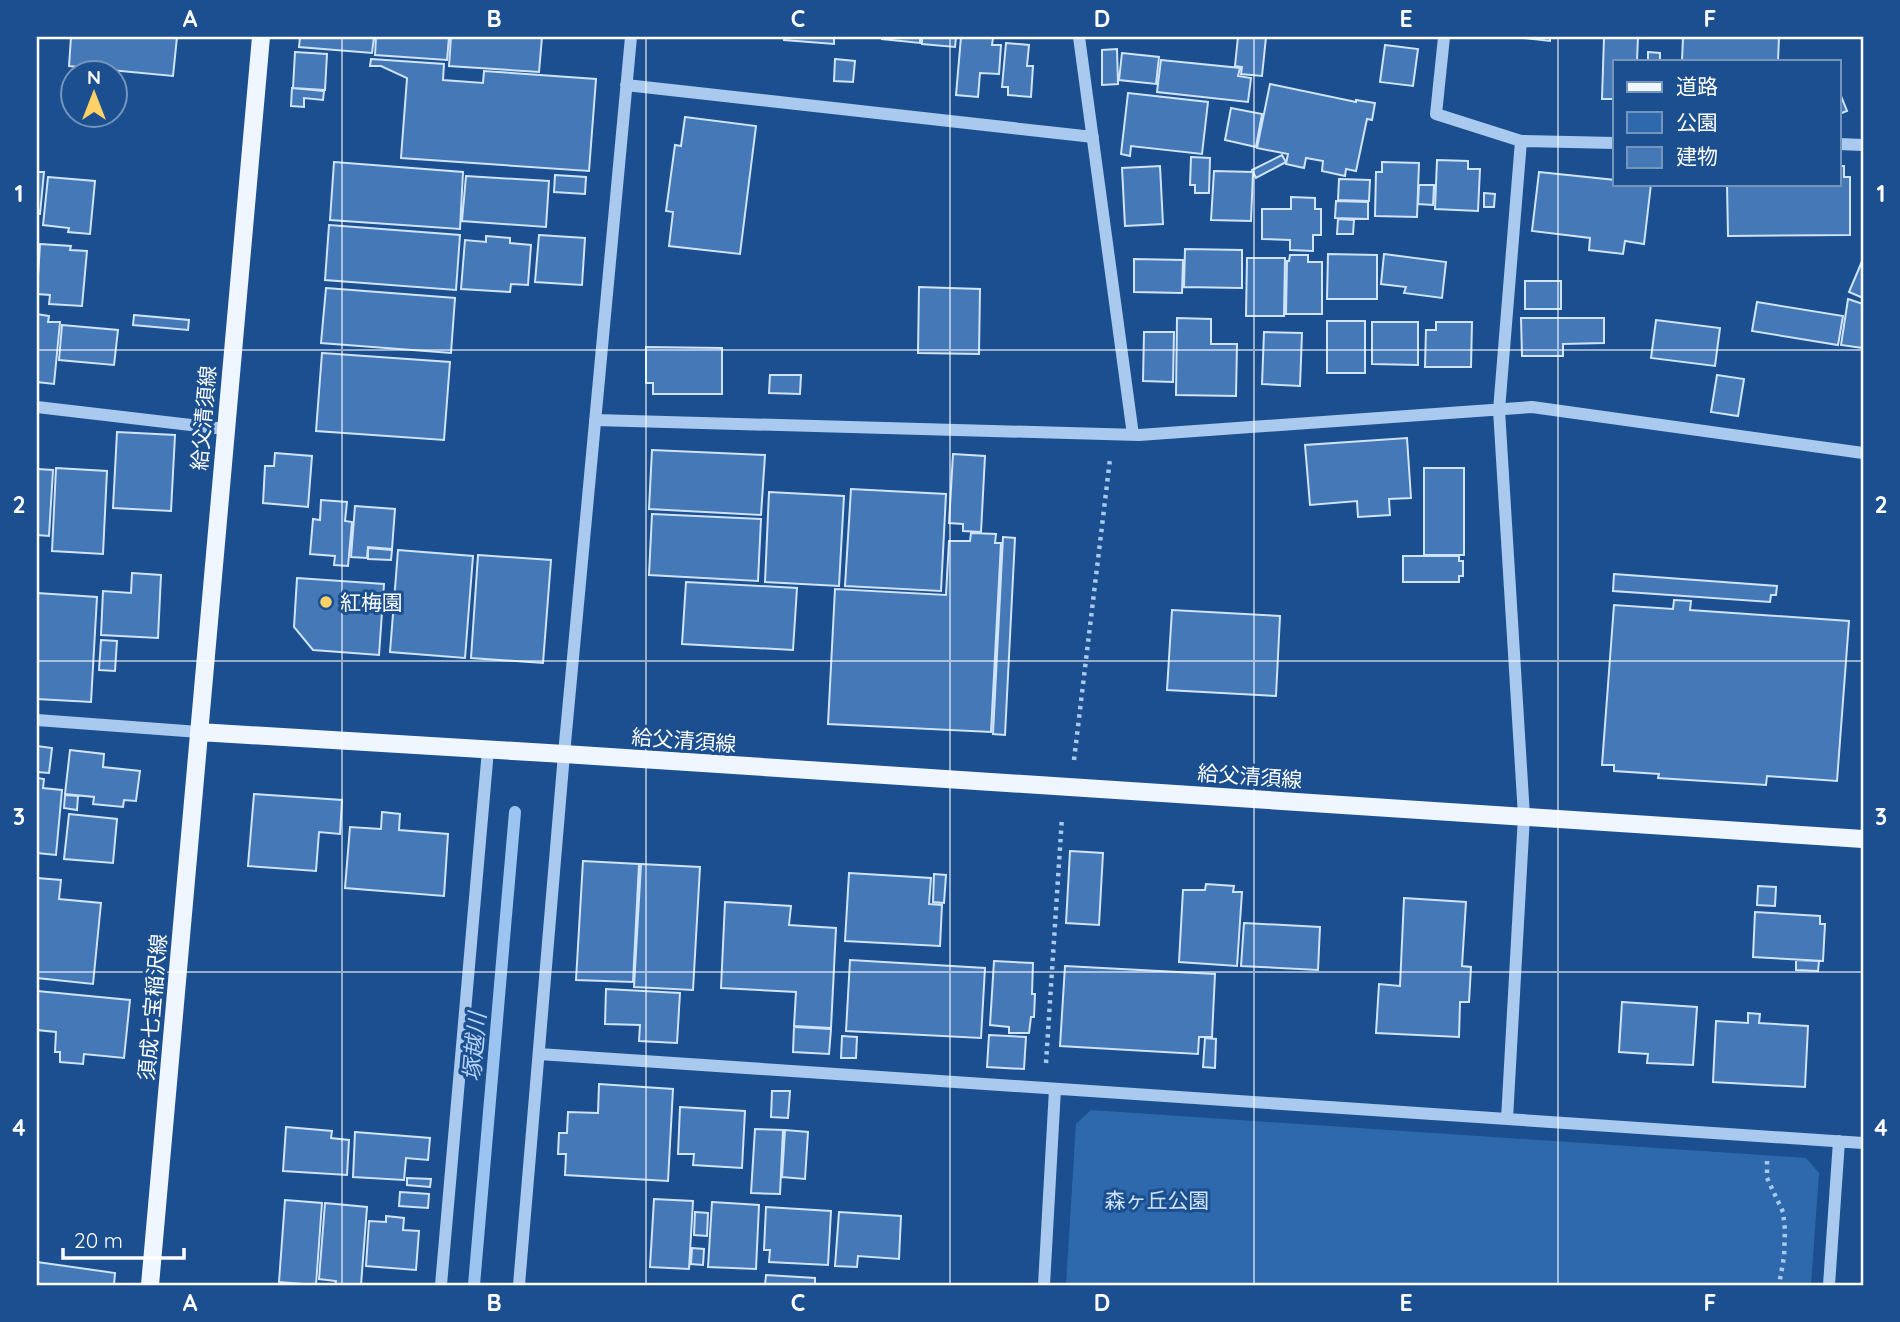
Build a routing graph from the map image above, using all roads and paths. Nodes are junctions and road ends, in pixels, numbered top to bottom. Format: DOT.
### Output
graph roads {
  1 [pos="261,37"];
  2 [pos="631,37"];
  3 [pos="1080,37"];
  4 [pos="1444,37"];
  5 [pos="626,85"];
  6 [pos="1093,137"];
  7 [pos="1521,141"];
  8 [pos="1613,142"];
  9 [pos="1840,144"];
  10 [pos="1863,145"];
  11 [pos="37,407"];
  12 [pos="1499,410"];
  13 [pos="595,420"];
  14 [pos="225,429"];
  15 [pos="1113,434"];
  16 [pos="1133,435"];
  17 [pos="1863,453"];
  18 [pos="37,720"];
  19 [pos="199,732"];
  20 [pos="488,750"];
  21 [pos="564,754"];
  22 [pos="1067,787"];
  23 [pos="1524,816"];
  24 [pos="1863,839"];
  25 [pos="538,1054"];
  26 [pos="1050,1089"];
  27 [pos="1507,1119"];
  28 [pos="1767,1136"];
  29 [pos="1839,1141"];
  30 [pos="1863,1143"];
  31 [pos="150,1285"];
  32 [pos="441,1285"];
  33 [pos="519,1285"];
  34 [pos="1044,1285"];
  35 [pos="1779,1285"];
  36 [pos="1829,1285"];
  1 -- 14 [label="main road, 給父清須線"];
  2 -- 5 [label="street"];
  3 -- 6 [label="street"];
  4 -- 7 [label="street"];
  5 -- 6 [label="street"];
  5 -- 13 [label="street"];
  6 -- 16 [label="street"];
  7 -- 8 [label="street"];
  7 -- 12 [label="street"];
  9 -- 10 [label="street"];
  11 -- 14 [label="street"];
  12 -- 16 [label="street"];
  12 -- 17 [label="street"];
  12 -- 23 [label="street"];
  13 -- 15 [label="street"];
  13 -- 21 [label="street"];
  14 -- 19 [label="main road, 給父清須線"];
  15 -- 16 [label="street"];
  15 -- 22 [label="path"];
  18 -- 19 [label="street"];
  19 -- 20 [label="main road, 給父清須線"];
  19 -- 31 [label="main road, 須成七宝稲沢線"];
  20 -- 21 [label="main road, 給父清須線"];
  20 -- 32 [label="street"];
  21 -- 22 [label="main road, 給父清須線"];
  21 -- 25 [label="street"];
  22 -- 23 [label="main road, 給父清須線"];
  22 -- 26 [label="path"];
  23 -- 24 [label="main road, 給父清須線"];
  23 -- 27 [label="street"];
  25 -- 26 [label="street"];
  25 -- 33 [label="street"];
  26 -- 27 [label="street"];
  26 -- 34 [label="street"];
  27 -- 28 [label="street"];
  28 -- 29 [label="street"];
  28 -- 35 [label="path"];
  29 -- 30 [label="street"];
  29 -- 36 [label="street"];
}
